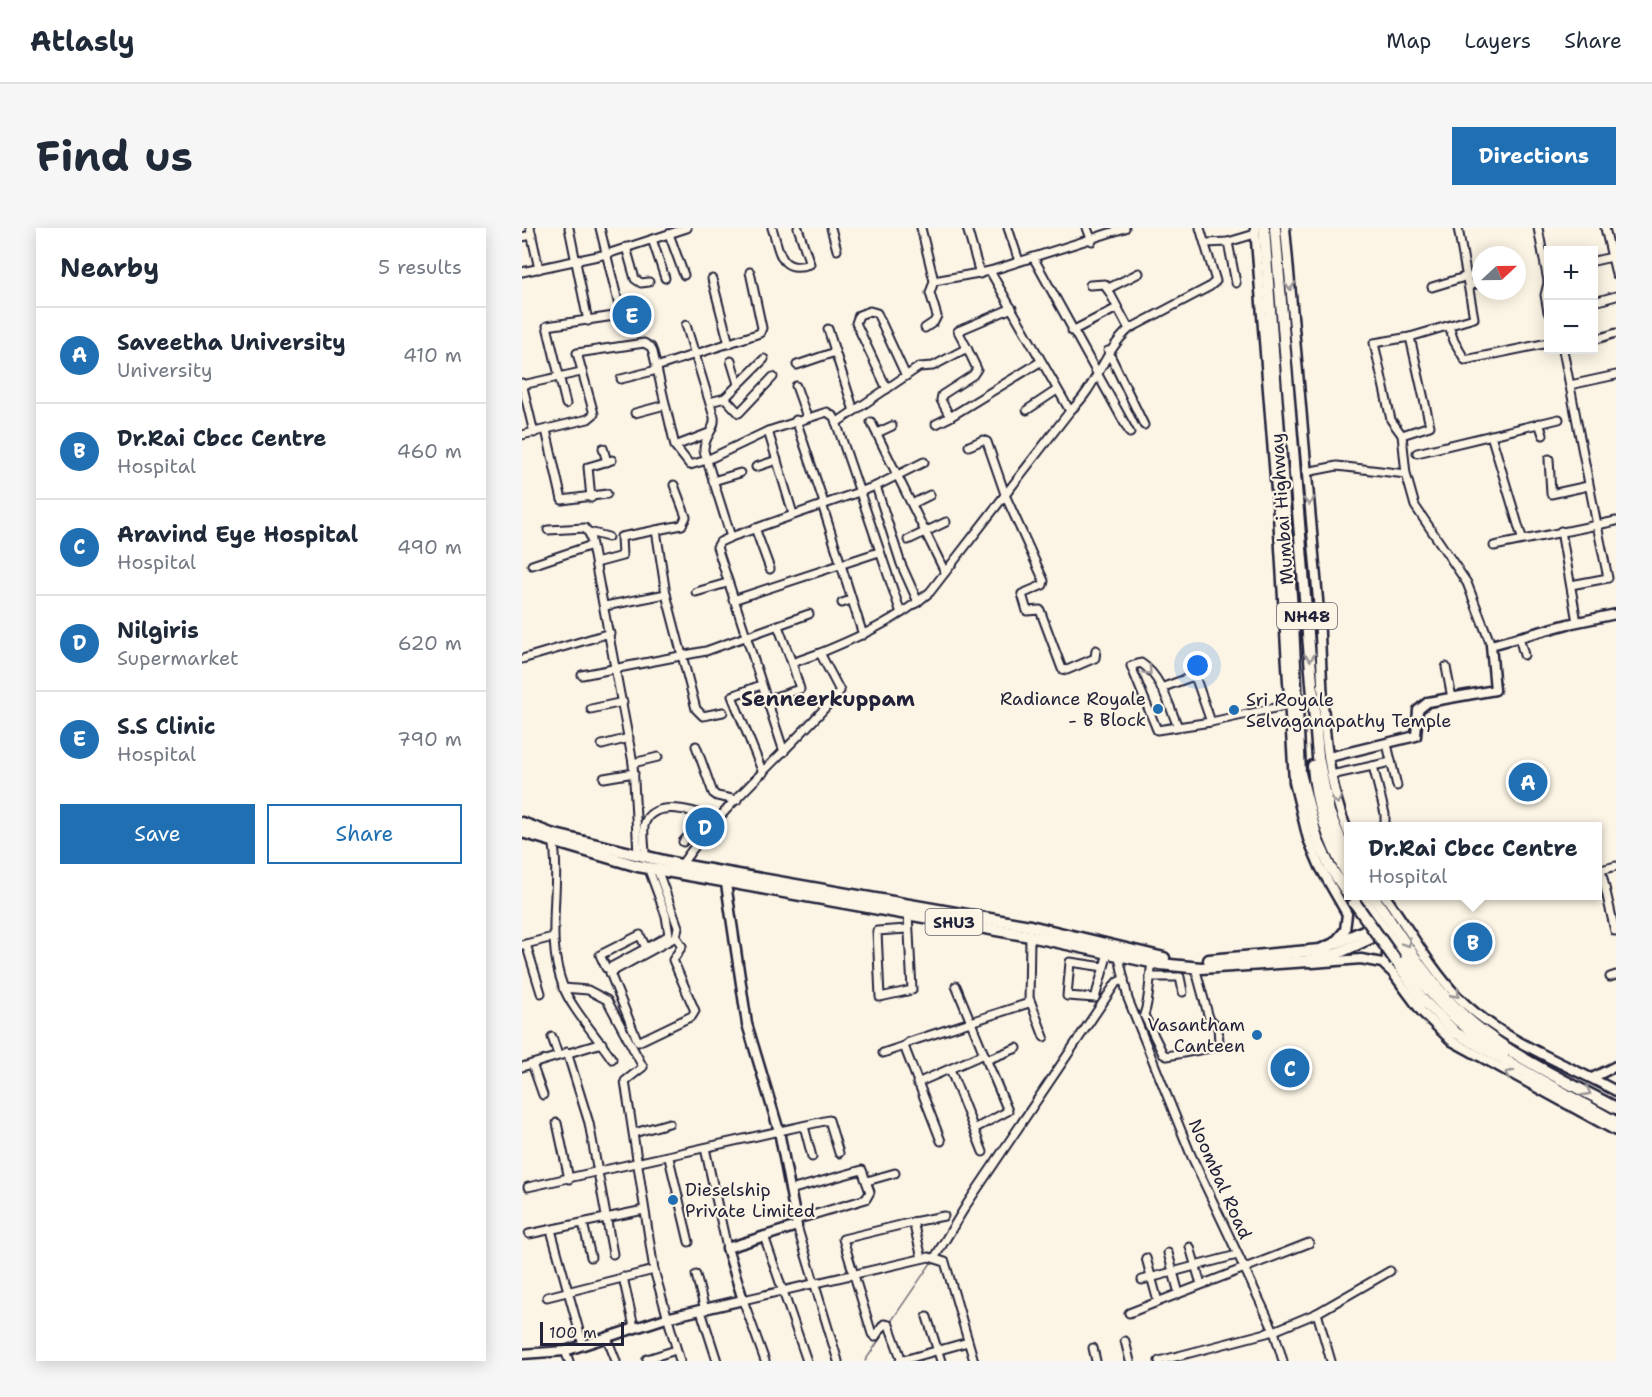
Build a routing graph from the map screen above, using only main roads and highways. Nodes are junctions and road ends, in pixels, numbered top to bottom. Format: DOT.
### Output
graph roads {
  1 [pos="1275,228"];
  2 [pos="1258,230"];
  3 [pos="1312,688"];
  4 [pos="522,823"];
  5 [pos="522,832"];
  6 [pos="553,838"];
  7 [pos="1344,849"];
  8 [pos="1344,868"];
  9 [pos="725,877"];
  10 [pos="1344,885"];
  11 [pos="1355,900"];
  12 [pos="1356,900"];
  13 [pos="1376,900"];
  14 [pos="1384,927"];
  15 [pos="1114,951"];
  16 [pos="1395,960"];
  17 [pos="1568,1082"];
  18 [pos="1616,1108"];
  19 [pos="1616,1122"];
  1 -- 3 [label="main road, Mumbai Highway / NH48, one-way"];
  2 -- 10 [label="main road, Mumbai Highway / NH48"];
  3 -- 7 [label="main road, Mumbai Highway / NH48"];
  3 -- 8 [label="main road"];
  4 -- 6 [label="main road, SHU3"];
  5 -- 6 [label="main road, SHU3"];
  6 -- 9 [label="main road, SHU3"];
  6 -- 9 [label="main road, SHU3"];
  9 -- 15 [label="main road, SHU3"];
  9 -- 15 [label="main road, SHU3"];
  11 -- 16 [label="main road, NH48, bridge"];
  12 -- 14 [label="main road"];
  13 -- 17 [label="main road, one-way"];
  14 -- 15 [label="main road, SHU3"];
  14 -- 15 [label="main road, SHU3"];
  14 -- 16 [label="main road"];
  16 -- 17 [label="main road"];
  16 -- 19 [label="main road, NH48"];
  17 -- 18 [label="main road, one-way"];
}
